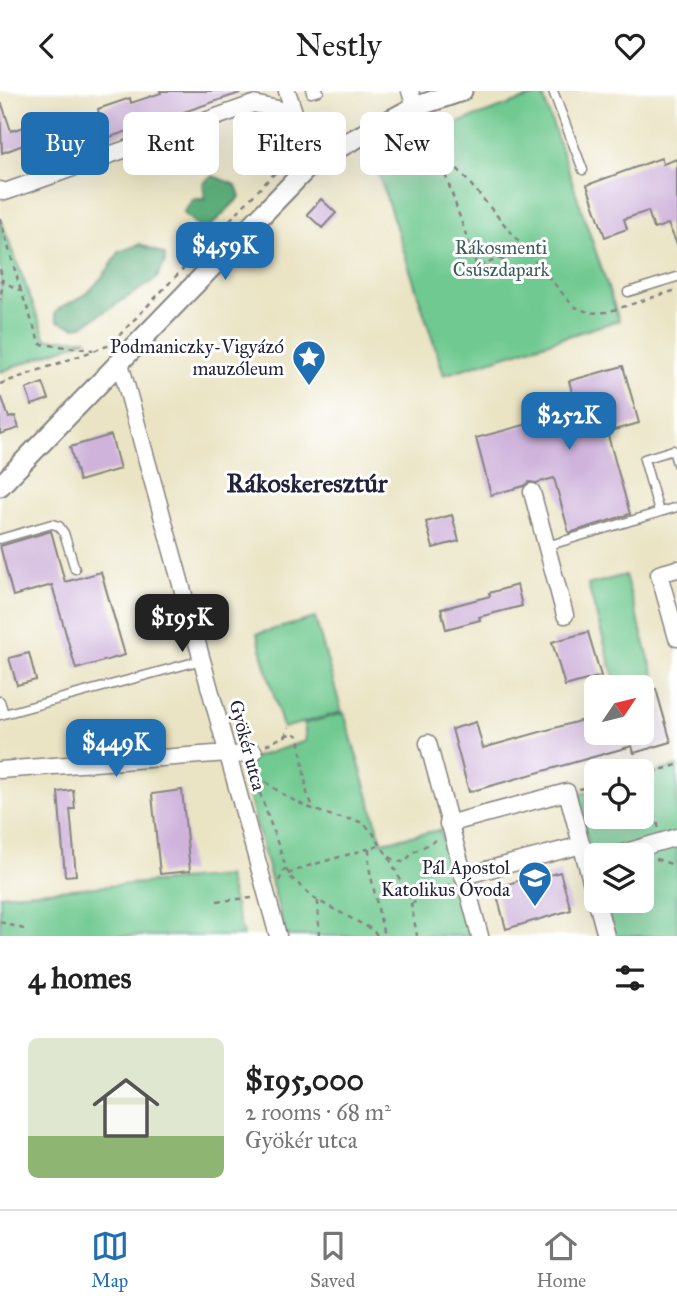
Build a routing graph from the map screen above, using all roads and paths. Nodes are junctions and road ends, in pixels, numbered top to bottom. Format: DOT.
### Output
graph roads {
  1 [pos="287,91"];
  2 [pos="311,91"];
  3 [pos="319,91"];
  4 [pos="462,91"];
  5 [pos="552,91"];
  6 [pos="416,101"];
  7 [pos="282,112"];
  8 [pos="294,112"];
  9 [pos="346,141"];
  10 [pos="454,168"];
  11 [pos="583,170"];
  12 [pos="272,175"];
  13 [pos="300,175"];
  14 [pos="443,175"];
  15 [pos="0,191"];
  16 [pos="0,218"];
  17 [pos="518,231"];
  18 [pos="512,236"];
  19 [pos="521,247"];
  20 [pos="502,259"];
  21 [pos="505,268"];
  22 [pos="0,269"];
  23 [pos="677,277"];
  24 [pos="1,281"];
  25 [pos="677,289"];
  26 [pos="21,292"];
  27 [pos="628,292"];
  28 [pos="0,300"];
  29 [pos="96,350"];
  30 [pos="120,363"];
  31 [pos="0,384"];
  32 [pos="677,464"];
  33 [pos="0,486"];
  34 [pos="532,492"];
  35 [pos="677,507"];
  36 [pos="659,512"];
  37 [pos="0,539"];
  38 [pos="547,547"];
  39 [pos="75,569"];
  40 [pos="677,569"];
  41 [pos="565,615"];
  42 [pos="677,638"];
  43 [pos="202,660"];
  44 [pos="0,701"];
  45 [pos="2,715"];
  46 [pos="289,727"];
  47 [pos="285,736"];
  48 [pos="428,743"];
  49 [pos="238,754"];
  50 [pos="677,765"];
  51 [pos="0,769"];
  52 [pos="654,772"];
  53 [pos="654,801"];
  54 [pos="314,810"];
  55 [pos="449,828"];
  56 [pos="670,839"];
  57 [pos="380,845"];
  58 [pos="582,845"];
  59 [pos="369,849"];
  60 [pos="584,849"];
  61 [pos="388,855"];
  62 [pos="655,859"];
  63 [pos="677,866"];
  64 [pos="288,874"];
  65 [pos="464,878"];
  66 [pos="267,896"];
  67 [pos="317,900"];
  68 [pos="216,901"];
  69 [pos="411,904"];
  70 [pos="601,913"];
  71 [pos="0,922"];
  72 [pos="27,930"];
  73 [pos="278,936"];
  74 [pos="319,936"];
  75 [pos="378,936"];
  76 [pos="384,936"];
  77 [pos="417,936"];
  78 [pos="480,936"];
  79 [pos="606,936"];
  1 -- 8 [label="street"];
  2 -- 3 [label="lane"];
  4 -- 6 [label="street"];
  5 -- 11 [label="lane"];
  6 -- 9 [label="street"];
  7 -- 15 [label="street"];
  10 -- 18 [label="path"];
  12 -- 29 [label="path"];
  13 -- 30 [label="street"];
  14 -- 20 [label="path"];
  16 -- 26 [label="path"];
  17 -- 18 [label="path"];
  18 -- 19 [label="path"];
  19 -- 20 [label="path"];
  19 -- 25 [label="path"];
  20 -- 21 [label="path"];
  22 -- 24 [label="path"];
  23 -- 27 [label="lane"];
  24 -- 26 [label="path"];
  24 -- 28 [label="path"];
  26 -- 29 [label="path"];
  29 -- 31 [label="path"];
  30 -- 33 [label="street"];
  30 -- 43 [label="street, Gyökér utca"];
  32 -- 36 [label="lane"];
  34 -- 38 [label="street"];
  35 -- 36 [label="lane"];
  36 -- 38 [label="lane"];
  37 -- 39 [label="lane"];
  38 -- 41 [label="street"];
  40 -- 42 [label="street"];
  43 -- 45 [label="lane"];
  43 -- 49 [label="street, Gyökér utca"];
  44 -- 45 [label="lane"];
  46 -- 47 [label="path"];
  47 -- 49 [label="path"];
  47 -- 54 [label="path"];
  48 -- 55 [label="street"];
  49 -- 51 [label="street"];
  49 -- 54 [label="path"];
  49 -- 64 [label="path"];
  49 -- 66 [label="street, Gyökér utca"];
  50 -- 52 [label="path"];
  53 -- 56 [label="path"];
  54 -- 57 [label="path"];
  55 -- 58 [label="street"];
  55 -- 61 [label="path"];
  55 -- 65 [label="street"];
  57 -- 59 [label="path"];
  57 -- 61 [label="path"];
  58 -- 60 [label="street"];
  58 -- 65 [label="street"];
  59 -- 64 [label="path"];
  59 -- 76 [label="path"];
  61 -- 69 [label="path"];
  62 -- 63 [label="path"];
  64 -- 67 [label="path"];
  65 -- 69 [label="path"];
  65 -- 78 [label="street"];
  66 -- 68 [label="path"];
  66 -- 73 [label="street, Gyökér utca"];
  67 -- 74 [label="path"];
  67 -- 75 [label="path"];
  69 -- 77 [label="path"];
  70 -- 79 [label="street"];
  71 -- 72 [label="path"];
}
